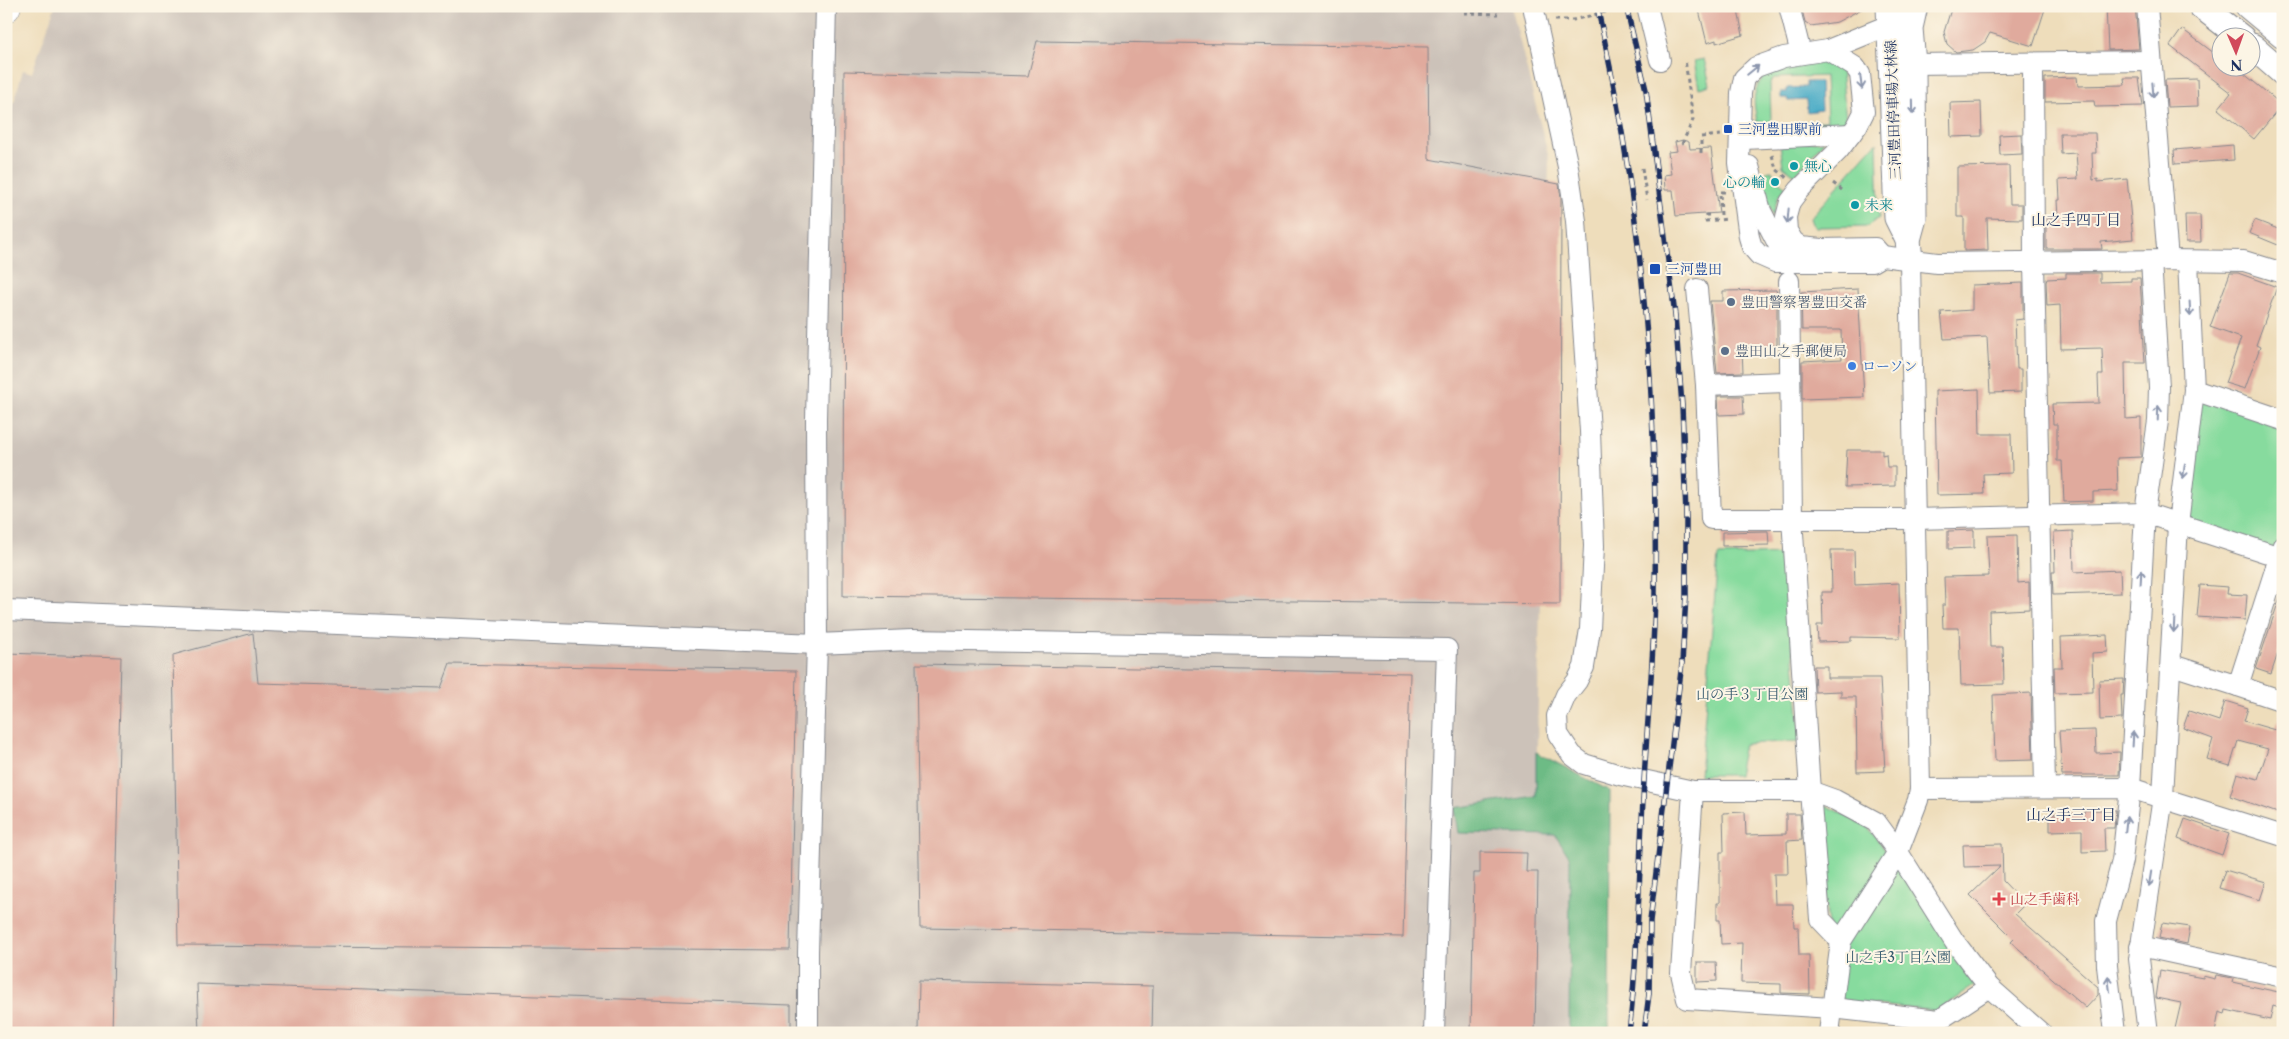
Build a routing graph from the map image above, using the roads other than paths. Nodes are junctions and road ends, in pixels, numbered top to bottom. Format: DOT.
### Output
graph roads {
  1 [pos="826,6"];
  2 [pos="1533,6"];
  3 [pos="1647,6"];
  4 [pos="1789,6"];
  5 [pos="1915,6"];
  6 [pos="2147,6"];
  7 [pos="2201,6"];
  8 [pos="2248,6"];
  9 [pos="1889,15"];
  10 [pos="2229,28"];
  11 [pos="2283,34"];
  12 [pos="1828,50"];
  13 [pos="1801,54"];
  14 [pos="2262,55"];
  15 [pos="1660,60"];
  16 [pos="2151,61"];
  17 [pos="2033,63"];
  18 [pos="1913,64"];
  19 [pos="2283,73"];
  20 [pos="1742,115"];
  21 [pos="1851,134"];
  22 [pos="1744,139"];
  23 [pos="1909,250"];
  24 [pos="1882,256"];
  25 [pos="2159,260"];
  26 [pos="2188,260"];
  27 [pos="1800,261"];
  28 [pos="2034,262"];
  29 [pos="2283,273"];
  30 [pos="1789,281"];
  31 [pos="1698,289"];
  32 [pos="1790,382"];
  33 [pos="1706,385"];
  34 [pos="2194,390"];
  35 [pos="2283,420"];
  36 [pos="2145,513"];
  37 [pos="2040,515"];
  38 [pos="1792,518"];
  39 [pos="1915,519"];
  40 [pos="2178,524"];
  41 [pos="2281,554"];
  42 [pos="6,610"];
  43 [pos="817,644"];
  44 [pos="2172,665"];
  45 [pos="2238,686"];
  46 [pos="2283,701"];
  47 [pos="2045,787"];
  48 [pos="2130,788"];
  49 [pos="1920,789"];
  50 [pos="1810,790"];
  51 [pos="1693,791"];
  52 [pos="2163,797"];
  53 [pos="2283,836"];
  54 [pos="1898,852"];
  55 [pos="1841,941"];
  56 [pos="2140,946"];
  57 [pos="2283,977"];
  58 [pos="1989,987"];
  59 [pos="1832,1008"];
  60 [pos="1939,1027"];
  61 [pos="808,1033"];
  62 [pos="1434,1033"];
  63 [pos="1829,1033"];
  64 [pos="2042,1033"];
  65 [pos="2115,1033"];
  66 [pos="2148,1033"];
  1 -- 43 [label="street"];
  2 -- 51 [label="street"];
  3 -- 15 [label="street"];
  4 -- 13 [label="street"];
  5 -- 18 [label="main road, 三河豊田停車場大林線"];
  6 -- 16 [label="street"];
  7 -- 10 [label="main road"];
  8 -- 11 [label="main road"];
  9 -- 12 [label="street"];
  9 -- 23 [label="main road, 三河豊田停車場大林線"];
  12 -- 13 [label="street"];
  12 -- 21 [label="street, one-way"];
  20 -- 13 [label="street, one-way"];
  14 -- 19 [label="main road"];
  16 -- 17 [label="street"];
  16 -- 25 [label="street, one-way"];
  17 -- 18 [label="street"];
  17 -- 28 [label="street"];
  18 -- 23 [label="main road, 三河豊田停車場大林線, one-way"];
  20 -- 22 [label="street"];
  20 -- 27 [label="street"];
  21 -- 22 [label="street"];
  21 -- 24 [label="street, one-way"];
  22 -- 27 [label="street"];
  23 -- 24 [label="street"];
  23 -- 28 [label="street"];
  23 -- 39 [label="street"];
  24 -- 27 [label="street"];
  25 -- 26 [label="street"];
  25 -- 28 [label="street"];
  36 -- 25 [label="street, one-way"];
  26 -- 29 [label="street"];
  26 -- 34 [label="street, one-way"];
  28 -- 37 [label="street"];
  30 -- 32 [label="street"];
  31 -- 33 [label="street"];
  32 -- 33 [label="street"];
  32 -- 38 [label="street"];
  33 -- 38 [label="street"];
  34 -- 35 [label="street"];
  34 -- 40 [label="street, one-way"];
  36 -- 37 [label="street"];
  36 -- 40 [label="street"];
  48 -- 36 [label="street, one-way"];
  37 -- 39 [label="street"];
  37 -- 47 [label="street"];
  38 -- 39 [label="street"];
  38 -- 50 [label="street"];
  39 -- 49 [label="street"];
  40 -- 41 [label="street"];
  40 -- 44 [label="street, one-way"];
  41 -- 45 [label="street"];
  42 -- 43 [label="street"];
  43 -- 61 [label="street"];
  43 -- 62 [label="street"];
  44 -- 45 [label="street"];
  44 -- 52 [label="street"];
  45 -- 46 [label="street"];
  47 -- 48 [label="street"];
  47 -- 49 [label="street"];
  48 -- 52 [label="street"];
  65 -- 48 [label="street, one-way"];
  49 -- 54 [label="street"];
  50 -- 51 [label="street"];
  50 -- 54 [label="street"];
  50 -- 55 [label="street"];
  51 -- 59 [label="street"];
  52 -- 53 [label="street"];
  52 -- 56 [label="street, one-way"];
  54 -- 55 [label="street"];
  54 -- 58 [label="street"];
  55 -- 59 [label="street"];
  56 -- 57 [label="street"];
  56 -- 66 [label="street"];
  58 -- 60 [label="street"];
  58 -- 64 [label="street"];
  59 -- 60 [label="street"];
  59 -- 63 [label="street"];
}
